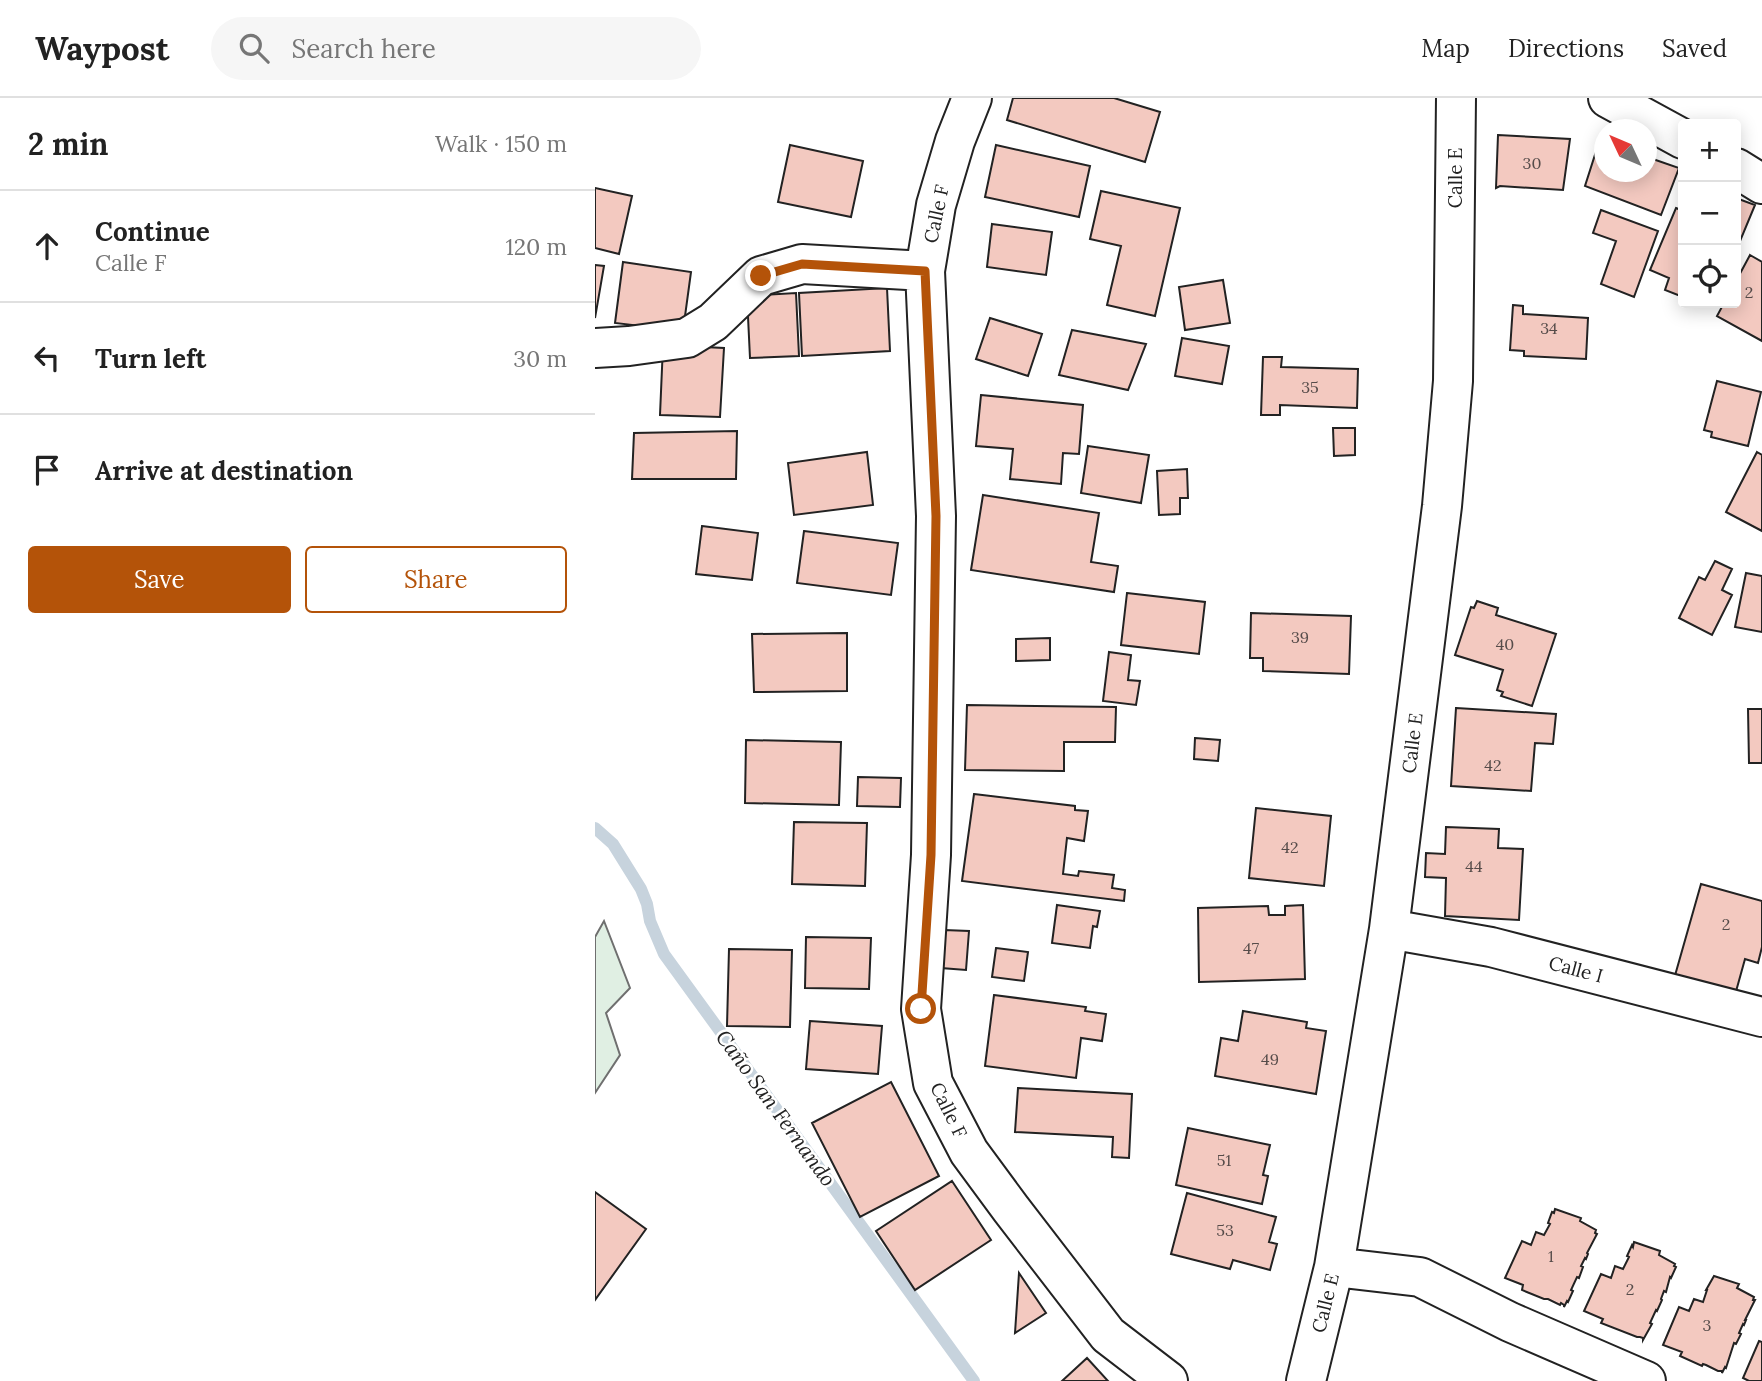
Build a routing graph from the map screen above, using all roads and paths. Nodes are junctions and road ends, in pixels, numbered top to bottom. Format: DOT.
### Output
graph roads {
  1 [pos="972,98"];
  2 [pos="1456,98"];
  3 [pos="1608,98"];
  4 [pos="1678,136"];
  5 [pos="1741,171"];
  6 [pos="1762,184"];
  7 [pos="925,271"];
  8 [pos="595,348"];
  9 [pos="1389,929"];
  10 [pos="1762,1017"];
  11 [pos="1334,1267"];
  12 [pos="1168,1381"];
  13 [pos="1306,1381"];
  14 [pos="1646,1381"];
  1 -- 7 [label="street, Calle F"];
  2 -- 9 [label="street, Calle E"];
  3 -- 4 [label="street"];
  5 -- 6 [label="street"];
  7 -- 8 [label="street"];
  7 -- 12 [label="street, Calle F"];
  9 -- 10 [label="street, Calle I"];
  9 -- 11 [label="street, Calle E"];
  11 -- 13 [label="street, Calle E"];
  11 -- 14 [label="street"];
}
